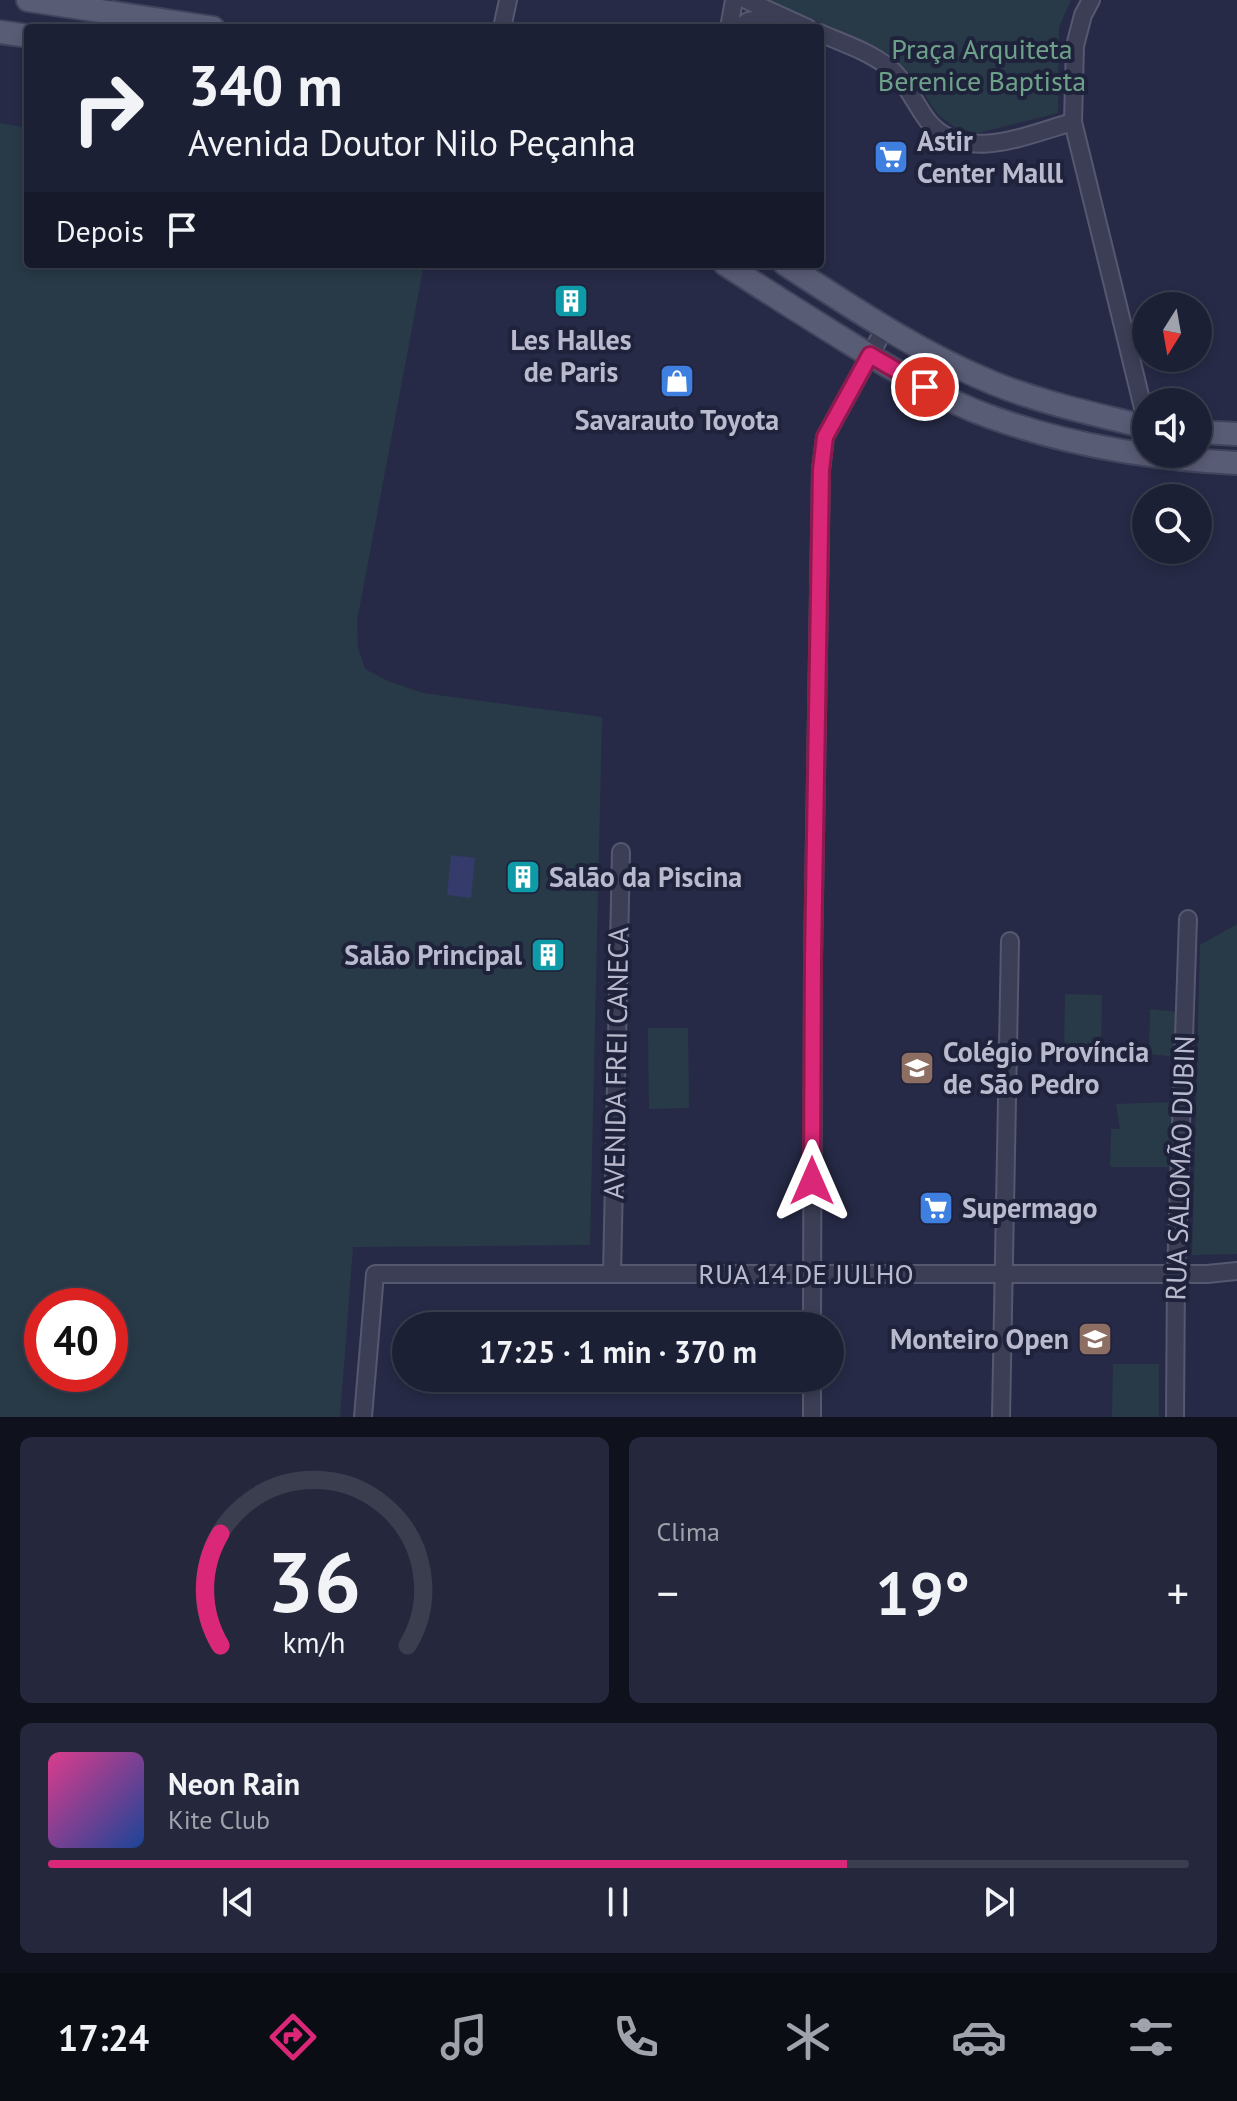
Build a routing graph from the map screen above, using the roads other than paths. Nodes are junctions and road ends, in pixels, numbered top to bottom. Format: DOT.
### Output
graph roads {
  1 [pos="28,0"];
  2 [pos="508,0"];
  3 [pos="734,0"];
  4 [pos="746,0"];
  5 [pos="1091,0"];
  6 [pos="103,13"];
  7 [pos="780,15"];
  8 [pos="184,24"];
  9 [pos="503,24"];
  10 [pos="730,24"];
  11 [pos="744,24"];
  12 [pos="799,24"];
  13 [pos="0,32"];
  14 [pos="24,35"];
  15 [pos="824,35"];
  16 [pos="1073,122"];
  17 [pos="731,268"];
  18 [pos="791,268"];
  19 [pos="885,328"];
  20 [pos="870,355"];
  21 [pos="1138,388"];
  22 [pos="1132,424"];
  23 [pos="1212,433"];
  24 [pos="1237,434"];
  25 [pos="1237,463"];
  26 [pos="621,852"];
  27 [pos="1188,919"];
  28 [pos="1010,941"];
  29 [pos="1237,1271"];
  30 [pos="612,1274"];
  31 [pos="1005,1274"];
  32 [pos="1176,1274"];
  33 [pos="812,1275"];
  34 [pos="812,1312"];
  35 [pos="812,1392"];
  36 [pos="363,1417"];
  37 [pos="812,1417"];
  38 [pos="1001,1417"];
  39 [pos="1175,1417"];
  1 -- 6 [label="main road"];
  2 -- 9 [label="street"];
  3 -- 10 [label="street"];
  4 -- 7 [label="street"];
  5 -- 16 [label="street"];
  6 -- 8 [label="main road"];
  7 -- 11 [label="street"];
  7 -- 12 [label="street"];
  13 -- 14 [label="main road"];
  15 -- 16 [label="street"];
  16 -- 21 [label="street"];
  17 -- 20 [label="main road"];
  18 -- 19 [label="main road"];
  19 -- 20 [label="street"];
  19 -- 22 [label="main road"];
  20 -- 25 [label="main road"];
  20 -- 33 [label="street"];
  23 -- 24 [label="main road"];
  26 -- 30 [label="street, AVENIDA FREI CANECA"];
  27 -- 32 [label="street, RUA SALOMÃO DUBIN"];
  28 -- 31 [label="street"];
  29 -- 32 [label="street, RUA 14 DE JULHO"];
  30 -- 33 [label="street, RUA 14 DE JULHO"];
  30 -- 36 [label="street, RUA 14 DE JULHO"];
  31 -- 32 [label="street, RUA 14 DE JULHO"];
  31 -- 33 [label="street, RUA 14 DE JULHO"];
  31 -- 38 [label="street"];
  32 -- 39 [label="street, RUA SALOMÃO DUBIN"];
  33 -- 34 [label="street"];
  35 -- 37 [label="street"];
}
